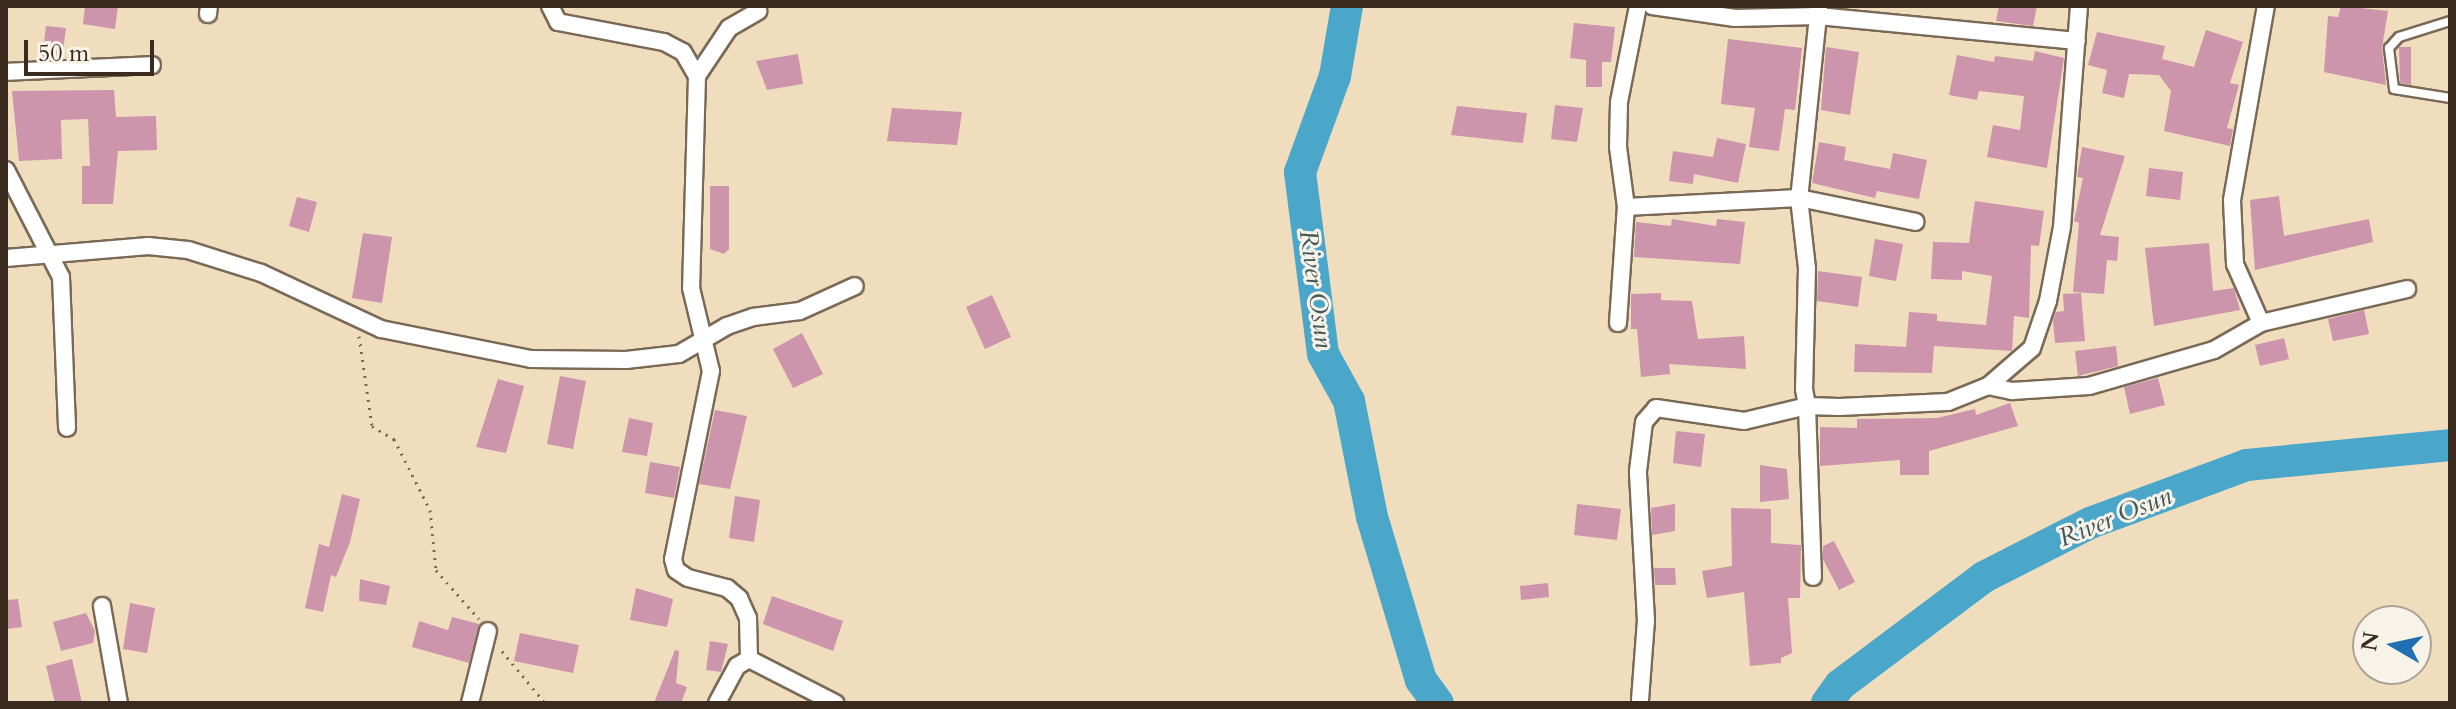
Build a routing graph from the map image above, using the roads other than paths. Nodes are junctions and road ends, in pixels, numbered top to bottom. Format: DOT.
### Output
graph roads {
  1 [pos="550,6"];
  2 [pos="1638,6"];
  3 [pos="1652,6"];
  4 [pos="2079,6"];
  5 [pos="2266,6"];
  6 [pos="758,11"];
  7 [pos="1818,11"];
  8 [pos="2450,21"];
  9 [pos="2077,41"];
  10 [pos="152,65"];
  11 [pos="6,72"];
  12 [pos="697,76"];
  13 [pos="2450,98"];
  14 [pos="6,170"];
  15 [pos="1799,198"];
  16 [pos="1626,207"];
  17 [pos="1916,222"];
  18 [pos="48,254"];
  19 [pos="6,258"];
  20 [pos="855,286"];
  21 [pos="2407,289"];
  22 [pos="1618,323"];
  23 [pos="2261,323"];
  24 [pos="705,342"];
  25 [pos="1988,386"];
  26 [pos="1807,406"];
  27 [pos="67,428"];
  28 [pos="1813,577"];
  29 [pos="102,606"];
  30 [pos="488,631"];
  31 [pos="749,659"];
  32 [pos="1640,700"];
  33 [pos="119,703"];
  34 [pos="470,703"];
  35 [pos="717,703"];
  36 [pos="835,703"];
  1 -- 12 [label="street"];
  2 -- 16 [label="street"];
  3 -- 7 [label="street"];
  4 -- 9 [label="street"];
  5 -- 23 [label="street"];
  6 -- 12 [label="street"];
  7 -- 9 [label="street"];
  7 -- 15 [label="street"];
  8 -- 13 [label="lane"];
  9 -- 25 [label="street"];
  10 -- 11 [label="street"];
  12 -- 24 [label="street"];
  14 -- 18 [label="street"];
  15 -- 16 [label="street"];
  15 -- 17 [label="street"];
  15 -- 26 [label="street"];
  16 -- 22 [label="street"];
  18 -- 19 [label="street"];
  18 -- 24 [label="street"];
  18 -- 27 [label="street"];
  20 -- 24 [label="street"];
  21 -- 23 [label="street"];
  23 -- 25 [label="street"];
  24 -- 31 [label="street"];
  25 -- 26 [label="street"];
  26 -- 28 [label="street"];
  26 -- 32 [label="street"];
  29 -- 33 [label="street"];
  30 -- 34 [label="street"];
  31 -- 35 [label="street"];
  31 -- 36 [label="street"];
}
